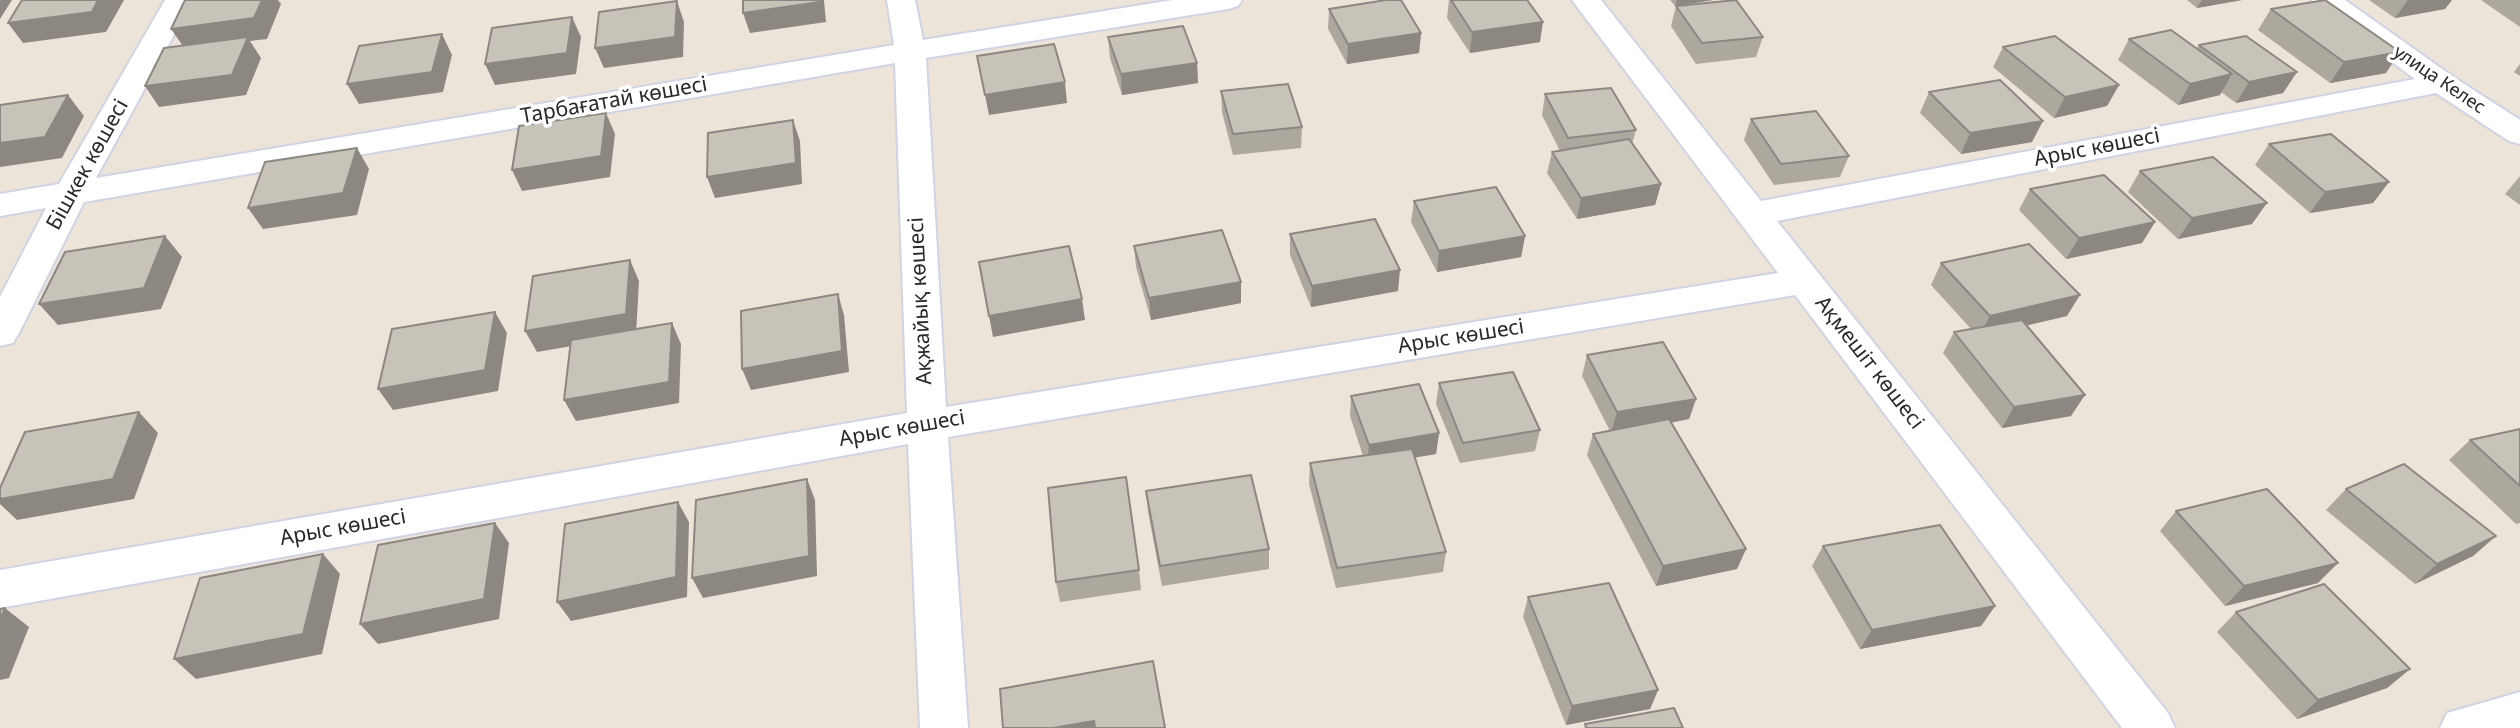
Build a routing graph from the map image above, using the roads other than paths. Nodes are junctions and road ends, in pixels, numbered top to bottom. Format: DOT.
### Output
graph roads {
  1 [pos="179,0"];
  2 [pos="901,0"];
  3 [pos="1228,0"];
  4 [pos="1586,0"];
  5 [pos="2326,0"];
  6 [pos="910,51"];
  7 [pos="2441,83"];
  8 [pos="2520,134"];
  9 [pos="71,193"];
  10 [pos="0,205"];
  11 [pos="1753,214"];
  12 [pos="1805,281"];
  13 [pos="0,332"];
  14 [pos="927,425"];
  15 [pos="0,589"];
  16 [pos="2520,714"];
  17 [pos="944,728"];
  18 [pos="2151,728"];
  19 [pos="2464,728"];
  1 -- 9 [label="street, Бішкек көшесі"];
  2 -- 6 [label="street, Ақжайық көшесі"];
  3 -- 6 [label="street, Тарбағатай көшесі"];
  4 -- 11 [label="street, Ақмешіт көшесі"];
  5 -- 7 [label="street, улица Келеc"];
  6 -- 9 [label="street, Тарбағатай көшесі"];
  6 -- 14 [label="street, Ақжайық көшесі"];
  7 -- 8 [label="street, улица Келеc"];
  7 -- 11 [label="street, Арыс көшесі"];
  9 -- 10 [label="street, Тарбағатай көшесі"];
  9 -- 13 [label="street, Бішкек көшесі"];
  11 -- 12 [label="street, Ақмешіт көшесі"];
  12 -- 14 [label="street, Арыс көшесі"];
  12 -- 18 [label="street, Ақмешіт көшесі"];
  14 -- 15 [label="street, Арыс көшесі"];
  14 -- 17 [label="street, Ақжайық көшесі"];
  16 -- 19 [label="street"];
}
